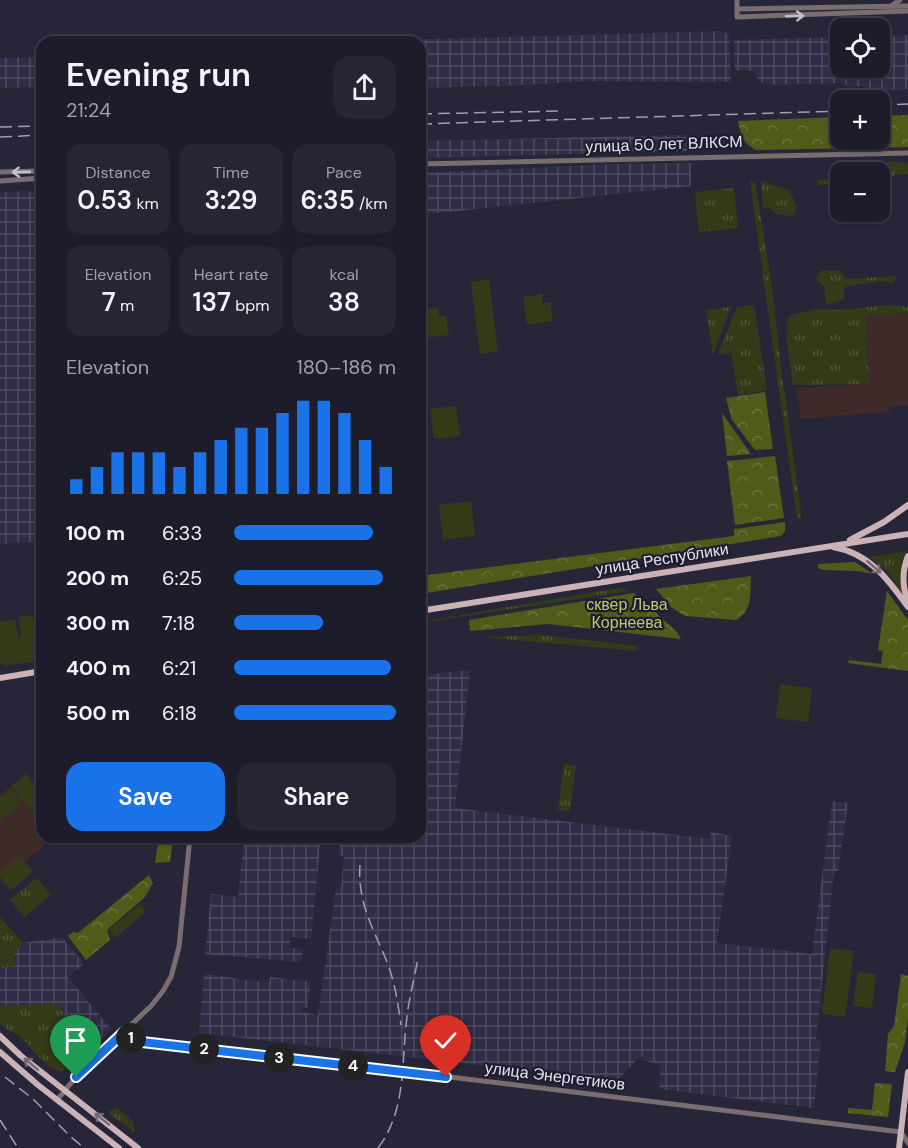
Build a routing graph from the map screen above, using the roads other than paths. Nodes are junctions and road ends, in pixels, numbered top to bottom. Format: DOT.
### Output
graph roads {
  1 [pos="737,0"];
  2 [pos="894,0"];
  3 [pos="900,0"];
  4 [pos="908,6"];
  5 [pos="737,9"];
  6 [pos="890,9"];
  7 [pos="908,11"];
  8 [pos="908,153"];
  9 [pos="426,164"];
  10 [pos="36,171"];
  11 [pos="0,172"];
  12 [pos="36,178"];
  13 [pos="0,181"];
  14 [pos="908,505"];
  15 [pos="908,534"];
  16 [pos="844,543"];
  17 [pos="827,546"];
  18 [pos="908,556"];
  19 [pos="908,601"];
  20 [pos="908,607"];
  21 [pos="426,610"];
  22 [pos="36,672"];
  23 [pos="0,678"];
  24 [pos="189,843"];
  25 [pos="124,1032"];
  26 [pos="0,1036"];
  27 [pos="0,1052"];
  28 [pos="908,1072"];
  29 [pos="64,1090"];
  30 [pos="57,1100"];
  31 [pos="901,1132"];
  32 [pos="908,1143"];
  33 [pos="118,1148"];
  34 [pos="138,1148"];
  35 [pos="899,1148"];
  1 -- 5 [label="street"];
  2 -- 6 [label="street"];
  3 -- 6 [label="street"];
  4 -- 6 [label="street"];
  5 -- 6 [label="street"];
  5 -- 6 [label="street, one-way"];
  6 -- 7 [label="street"];
  8 -- 9 [label="street, улица 50 лет ВЛКСМ"];
  10 -- 11 [label="street, one-way"];
  12 -- 13 [label="street"];
  14 -- 16 [label="main road"];
  15 -- 16 [label="main road, улица Республики"];
  16 -- 17 [label="main road, улица Республики"];
  17 -- 20 [label="main road, one-way"];
  17 -- 21 [label="main road, улица Республики"];
  18 -- 19 [label="main road"];
  22 -- 23 [label="main road"];
  24 -- 25 [label="street"];
  25 -- 29 [label="street"];
  25 -- 31 [label="street, улица Энергетиков"];
  29 -- 26 [label="main road, one-way"];
  27 -- 30 [label="main road"];
  28 -- 31 [label="main road"];
  29 -- 30 [label="street"];
  34 -- 29 [label="main road, one-way"];
  30 -- 33 [label="main road"];
  31 -- 32 [label="street"];
  31 -- 35 [label="main road"];
}
